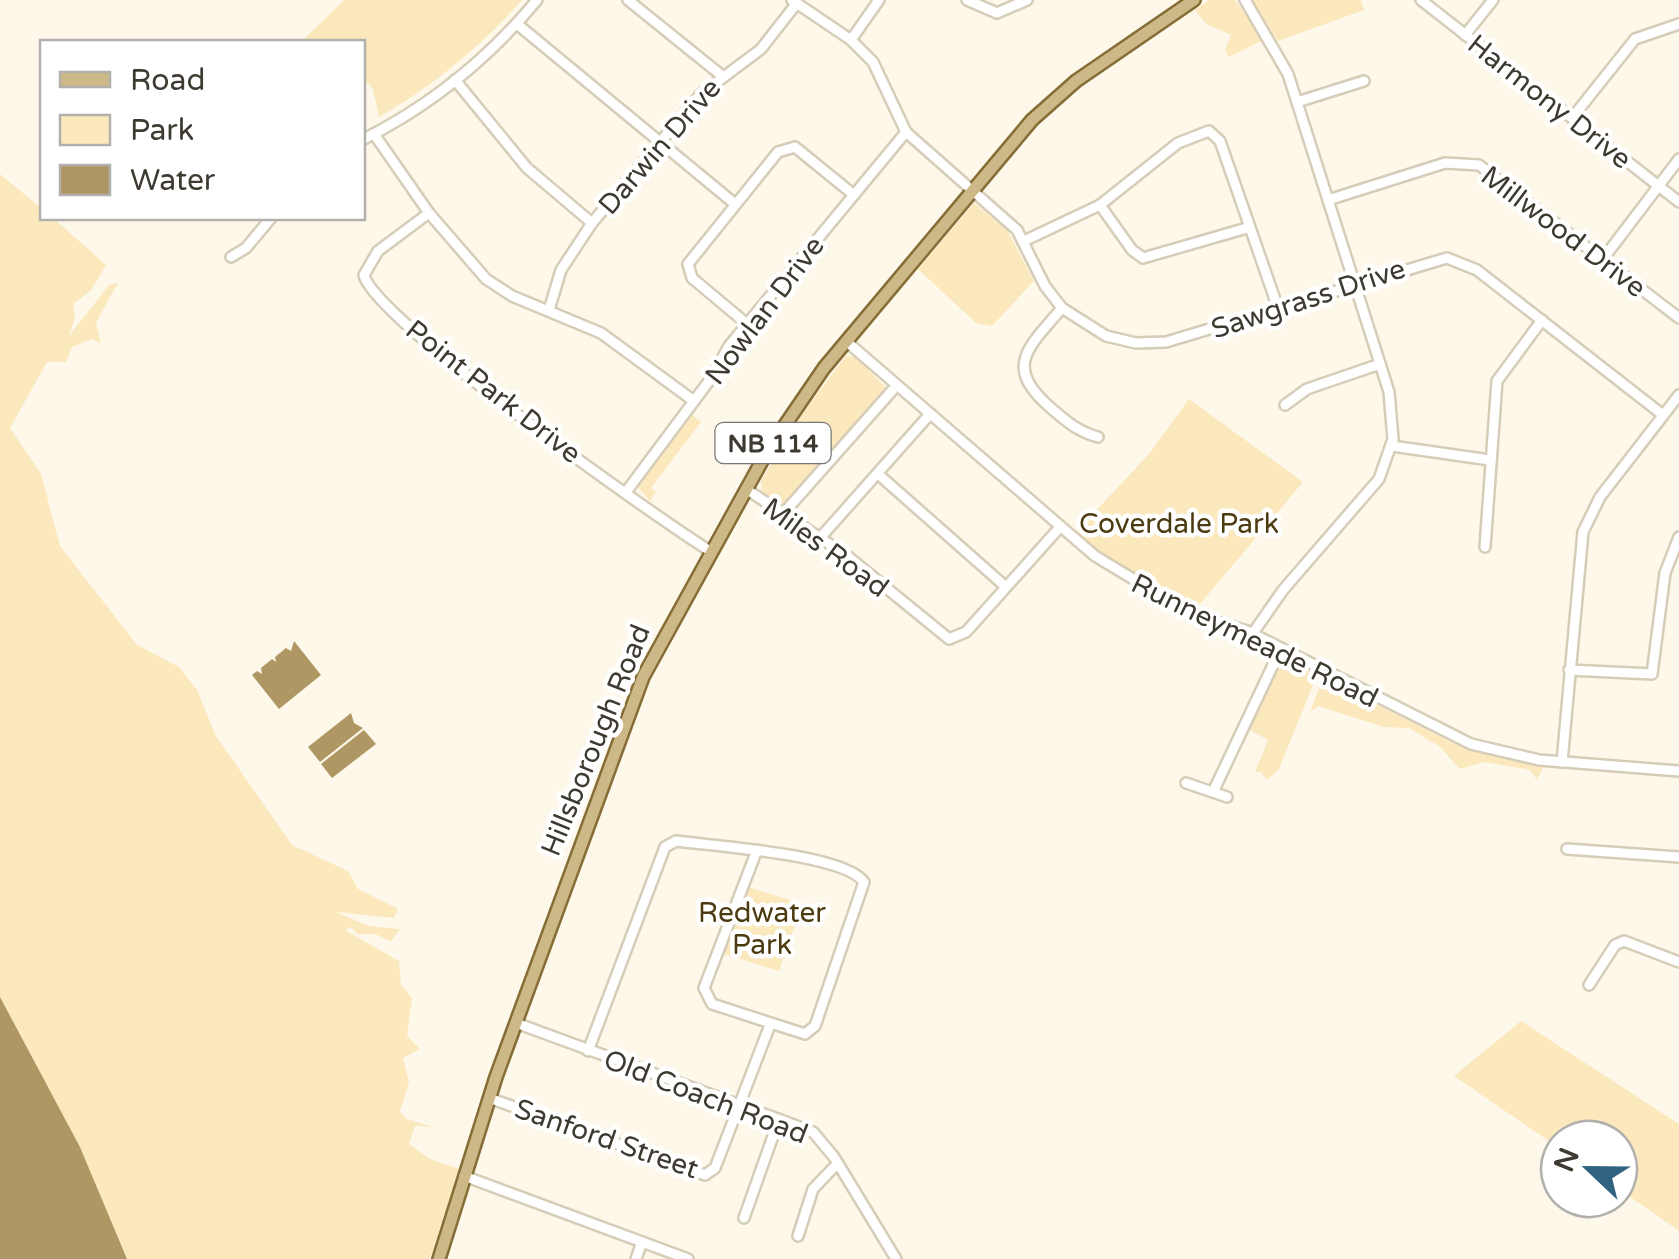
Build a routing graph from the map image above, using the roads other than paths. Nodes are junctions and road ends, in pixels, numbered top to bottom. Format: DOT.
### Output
graph roads {
  1 [pos="537,0"];
  2 [pos="628,0"];
  3 [pos="880,0"];
  4 [pos="967,0"];
  5 [pos="1026,0"];
  6 [pos="1194,0"];
  7 [pos="1245,0"];
  8 [pos="1421,0"];
  9 [pos="1493,0"];
  10 [pos="794,2"];
  11 [pos="517,24"];
  12 [pos="1679,24"];
  13 [pos="1466,35"];
  14 [pos="851,40"];
  15 [pos="720,75"];
  16 [pos="455,80"];
  17 [pos="1364,81"];
  18 [pos="1297,102"];
  19 [pos="1572,118"];
  20 [pos="906,132"];
  21 [pos="374,134"];
  22 [pos="365,138"];
  23 [pos="660,143"];
  24 [pos="1679,159"];
  25 [pos="1658,186"];
  26 [pos="972,190"];
  27 [pos="854,195"];
  28 [pos="1328,200"];
  29 [pos="1679,202"];
  30 [pos="735,204"];
  31 [pos="1100,204"];
  32 [pos="429,213"];
  33 [pos="269,220"];
  34 [pos="592,224"];
  35 [pos="1248,228"];
  36 [pos="1024,240"];
  37 [pos="232,257"];
  38 [pos="1603,259"];
  39 [pos="1354,284"];
  40 [pos="1062,308"];
  41 [pos="1278,308"];
  42 [pos="549,310"];
  43 [pos="1679,318"];
  44 [pos="1542,320"];
  45 [pos="747,324"];
  46 [pos="846,341"];
  47 [pos="1380,364"];
  48 [pos="897,385"];
  49 [pos="1679,394"];
  50 [pos="694,402"];
  51 [pos="1285,405"];
  52 [pos="930,414"];
  53 [pos="1663,415"];
  54 [pos="1098,438"];
  55 [pos="1392,446"];
  56 [pos="1490,460"];
  57 [pos="878,474"];
  58 [pos="746,489"];
  59 [pos="626,492"];
  60 [pos="782,515"];
  61 [pos="1060,527"];
  62 [pos="1679,537"];
  63 [pos="820,538"];
  64 [pos="1485,547"];
  65 [pos="710,551"];
  66 [pos="1006,587"];
  67 [pos="1253,633"];
  68 [pos="1281,648"];
  69 [pos="1570,670"];
  70 [pos="1562,762"];
  71 [pos="1679,771"];
  72 [pos="1186,783"];
  73 [pos="1214,792"];
  74 [pos="1227,797"];
  75 [pos="1567,849"];
  76 [pos="757,850"];
  77 [pos="1679,857"];
  78 [pos="1679,962"];
  79 [pos="1588,985"];
  80 [pos="516,1024"];
  81 [pos="770,1024"];
  82 [pos="588,1050"];
  83 [pos="490,1098"];
  84 [pos="738,1105"];
  85 [pos="778,1119"];
  86 [pos="837,1164"];
  87 [pos="464,1176"];
  88 [pos="744,1218"];
  89 [pos="798,1236"];
  90 [pos="642,1242"];
  91 [pos="439,1259"];
  92 [pos="636,1259"];
  93 [pos="688,1259"];
  94 [pos="896,1259"];
  1 -- 11 [label="street"];
  2 -- 15 [label="street"];
  3 -- 14 [label="street"];
  4 -- 5 [label="street"];
  6 -- 26 [label="main road, Hillsborough Road / NB 114"];
  7 -- 18 [label="street"];
  8 -- 13 [label="street, Harmony Drive"];
  9 -- 13 [label="street"];
  10 -- 14 [label="street"];
  10 -- 15 [label="street, Darwin Drive"];
  11 -- 16 [label="street"];
  11 -- 23 [label="street"];
  12 -- 19 [label="street"];
  13 -- 19 [label="street, Harmony Drive"];
  14 -- 20 [label="street"];
  15 -- 23 [label="street, Darwin Drive"];
  16 -- 21 [label="street"];
  16 -- 34 [label="street"];
  17 -- 18 [label="street"];
  18 -- 28 [label="street"];
  19 -- 25 [label="street, Harmony Drive"];
  20 -- 26 [label="street, Sawgrass Drive"];
  20 -- 27 [label="street, Nowlan Drive"];
  21 -- 22 [label="street"];
  21 -- 32 [label="street"];
  23 -- 30 [label="street"];
  23 -- 34 [label="street, Darwin Drive"];
  24 -- 25 [label="street"];
  25 -- 29 [label="street, Harmony Drive"];
  25 -- 38 [label="street"];
  26 -- 36 [label="street, Sawgrass Drive"];
  26 -- 46 [label="main road, Hillsborough Road / NB 114"];
  27 -- 30 [label="street"];
  27 -- 45 [label="street, Nowlan Drive"];
  28 -- 38 [label="street, Millwood Drive"];
  28 -- 39 [label="street"];
  30 -- 45 [label="street"];
  31 -- 35 [label="street"];
  31 -- 35 [label="street"];
  31 -- 36 [label="street"];
  32 -- 42 [label="street"];
  32 -- 59 [label="street, Point Park Drive"];
  33 -- 37 [label="street"];
  34 -- 42 [label="street, Darwin Drive"];
  35 -- 41 [label="street"];
  36 -- 40 [label="street, Sawgrass Drive"];
  38 -- 43 [label="street, Millwood Drive"];
  39 -- 41 [label="street, Sawgrass Drive"];
  39 -- 44 [label="street, Sawgrass Drive"];
  39 -- 47 [label="street"];
  40 -- 41 [label="street, Sawgrass Drive"];
  40 -- 54 [label="street"];
  42 -- 50 [label="street"];
  44 -- 53 [label="street, Sawgrass Drive"];
  44 -- 56 [label="street"];
  45 -- 50 [label="street, Nowlan Drive"];
  46 -- 48 [label="street, Runneymeade Road"];
  46 -- 58 [label="main road, Hillsborough Road / NB 114"];
  47 -- 51 [label="street"];
  47 -- 55 [label="street"];
  48 -- 52 [label="street, Runneymeade Road"];
  48 -- 60 [label="street"];
  49 -- 53 [label="street"];
  50 -- 59 [label="street, Nowlan Drive"];
  52 -- 57 [label="street"];
  52 -- 61 [label="street, Runneymeade Road"];
  53 -- 69 [label="street"];
  55 -- 56 [label="street"];
  55 -- 67 [label="street"];
  56 -- 64 [label="street"];
  57 -- 63 [label="street"];
  57 -- 66 [label="street"];
  58 -- 60 [label="street, Miles Road"];
  58 -- 65 [label="main road, Hillsborough Road / NB 114"];
  59 -- 65 [label="street, Point Park Drive"];
  60 -- 63 [label="street, Miles Road"];
  61 -- 66 [label="street"];
  61 -- 67 [label="street, Runneymeade Road"];
  62 -- 69 [label="street"];
  63 -- 66 [label="street, Miles Road"];
  65 -- 80 [label="main road, Hillsborough Road / NB 114"];
  67 -- 68 [label="street, Runneymeade Road"];
  68 -- 70 [label="street, Runneymeade Road"];
  68 -- 73 [label="street"];
  69 -- 70 [label="street"];
  70 -- 71 [label="street, Runneymeade Road"];
  72 -- 73 [label="street"];
  73 -- 74 [label="street"];
  75 -- 77 [label="street"];
  76 -- 81 [label="street"];
  76 -- 81 [label="street"];
  76 -- 82 [label="street"];
  78 -- 79 [label="street"];
  80 -- 82 [label="street, Old Coach Road"];
  80 -- 83 [label="main road, Hillsborough Road / NB 114"];
  81 -- 84 [label="street"];
  82 -- 84 [label="street, Old Coach Road"];
  83 -- 84 [label="street, Sanford Street"];
  83 -- 87 [label="main road, Hillsborough Road / NB 114"];
  84 -- 85 [label="street, Old Coach Road"];
  85 -- 86 [label="street, Old Coach Road"];
  85 -- 88 [label="street"];
  86 -- 89 [label="street"];
  86 -- 94 [label="street, Old Coach Road"];
  87 -- 90 [label="street"];
  87 -- 91 [label="main road, Hillsborough Road / NB 114"];
  90 -- 92 [label="street"];
  90 -- 93 [label="street"];
}
